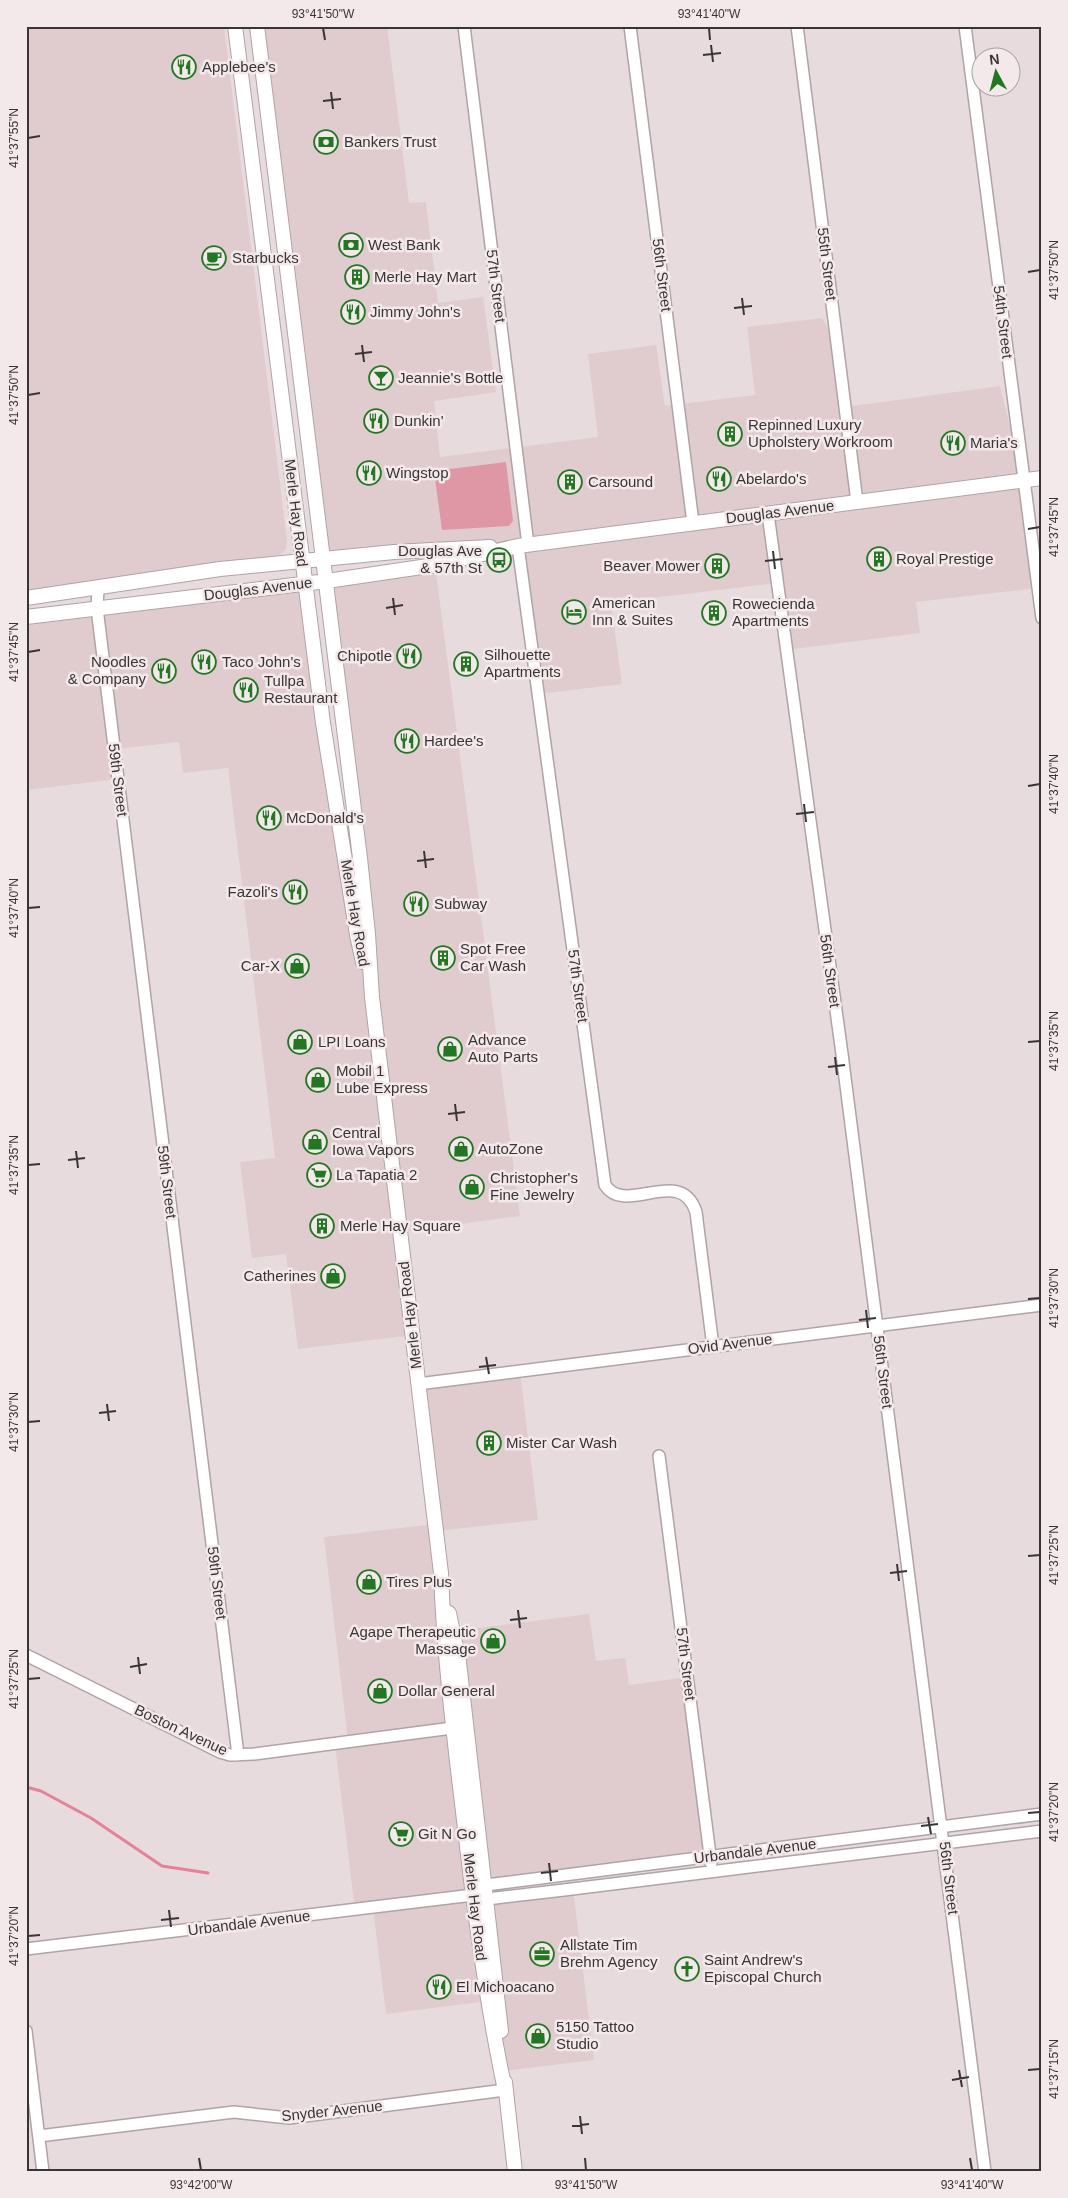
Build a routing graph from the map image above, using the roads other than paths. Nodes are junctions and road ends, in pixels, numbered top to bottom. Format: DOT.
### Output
graph roads {
  1 [pos="235,26"];
  2 [pos="257,26"];
  3 [pos="464,26"];
  4 [pos="630,26"];
  5 [pos="797,26"];
  6 [pos="965,26"];
  7 [pos="1042,478"];
  8 [pos="1023,480"];
  9 [pos="857,502"];
  10 [pos="768,514"];
  11 [pos="693,524"];
  12 [pos="523,546"];
  13 [pos="324,559"];
  14 [pos="302,561"];
  15 [pos="327,580"];
  16 [pos="305,583"];
  17 [pos="92,590"];
  18 [pos="26,598"];
  19 [pos="97,608"];
  20 [pos="26,617"];
  21 [pos="1042,618"];
  22 [pos="372,997"];
  23 [pos="1042,1305"];
  24 [pos="877,1326"];
  25 [pos="713,1347"];
  26 [pos="418,1384"];
  27 [pos="659,1456"];
  28 [pos="26,1655"];
  29 [pos="460,1727"];
  30 [pos="238,1755"];
  31 [pos="1042,1814"];
  32 [pos="942,1827"];
  33 [pos="1042,1831"];
  34 [pos="944,1843"];
  35 [pos="710,1856"];
  36 [pos="712,1872"];
  37 [pos="486,1892"];
  38 [pos="473,1895"];
  39 [pos="26,1950"];
  40 [pos="26,2031"];
  41 [pos="505,2090"];
  42 [pos="39,2136"];
  43 [pos="43,2172"];
  44 [pos="515,2172"];
  45 [pos="985,2172"];
  1 -- 14 [label="main road, Merle Hay Road"];
  2 -- 13 [label="main road, Merle Hay Road"];
  3 -- 12 [label="street, 57th Street"];
  4 -- 11 [label="street, 56th Street"];
  5 -- 9 [label="street, 55th Street"];
  6 -- 8 [label="street, 54th Street"];
  7 -- 8 [label="main road, Douglas Avenue"];
  8 -- 9 [label="main road, Douglas Avenue"];
  8 -- 21 [label="street, 54th Street"];
  9 -- 10 [label="main road, Douglas Avenue"];
  10 -- 11 [label="main road, Douglas Avenue"];
  10 -- 24 [label="street, 56th Street"];
  11 -- 12 [label="main road, Douglas Avenue"];
  12 -- 13 [label="main road, Douglas Avenue"];
  12 -- 15 [label="main road, Douglas Avenue"];
  12 -- 25 [label="street, 57th Street"];
  13 -- 14 [label="main road, Douglas Avenue"];
  13 -- 15 [label="main road, Merle Hay Road"];
  14 -- 16 [label="main road, Merle Hay Road"];
  14 -- 17 [label="main road, Douglas Avenue"];
  15 -- 16 [label="main road, Douglas Avenue"];
  15 -- 22 [label="main road, Merle Hay Road"];
  16 -- 19 [label="main road, Douglas Avenue"];
  16 -- 22 [label="main road, Merle Hay Road"];
  17 -- 18 [label="main road, Douglas Avenue"];
  17 -- 19 [label="street, 59th Street"];
  19 -- 20 [label="main road, Douglas Avenue"];
  19 -- 30 [label="street, 59th Street"];
  22 -- 26 [label="main road, Merle Hay Road"];
  23 -- 24 [label="street, Ovid Avenue"];
  24 -- 25 [label="street, Ovid Avenue"];
  24 -- 32 [label="street, 56th Street"];
  25 -- 26 [label="street, Ovid Avenue"];
  26 -- 29 [label="main road, Merle Hay Road"];
  27 -- 35 [label="street, 57th Street"];
  28 -- 30 [label="street, Boston Avenue"];
  29 -- 30 [label="street, Boston Avenue"];
  29 -- 37 [label="main road, Merle Hay Road"];
  29 -- 38 [label="main road, Merle Hay Road"];
  31 -- 32 [label="street, Urbandale Avenue"];
  32 -- 34 [label="street, 56th Street"];
  32 -- 35 [label="street, Urbandale Avenue"];
  33 -- 34 [label="street, Urbandale Avenue"];
  34 -- 36 [label="street, Urbandale Avenue"];
  34 -- 45 [label="street, 56th Street"];
  35 -- 36 [label="street, 57th Street"];
  35 -- 37 [label="street, Urbandale Avenue"];
  36 -- 37 [label="street, Urbandale Avenue"];
  37 -- 38 [label="street, Urbandale Avenue"];
  37 -- 41 [label="main road, Merle Hay Road"];
  38 -- 39 [label="street, Urbandale Avenue"];
  38 -- 41 [label="main road, Merle Hay Road"];
  40 -- 42 [label="street"];
  41 -- 42 [label="street, Snyder Avenue"];
  41 -- 44 [label="main road, Merle Hay Road"];
  42 -- 43 [label="street"];
}
